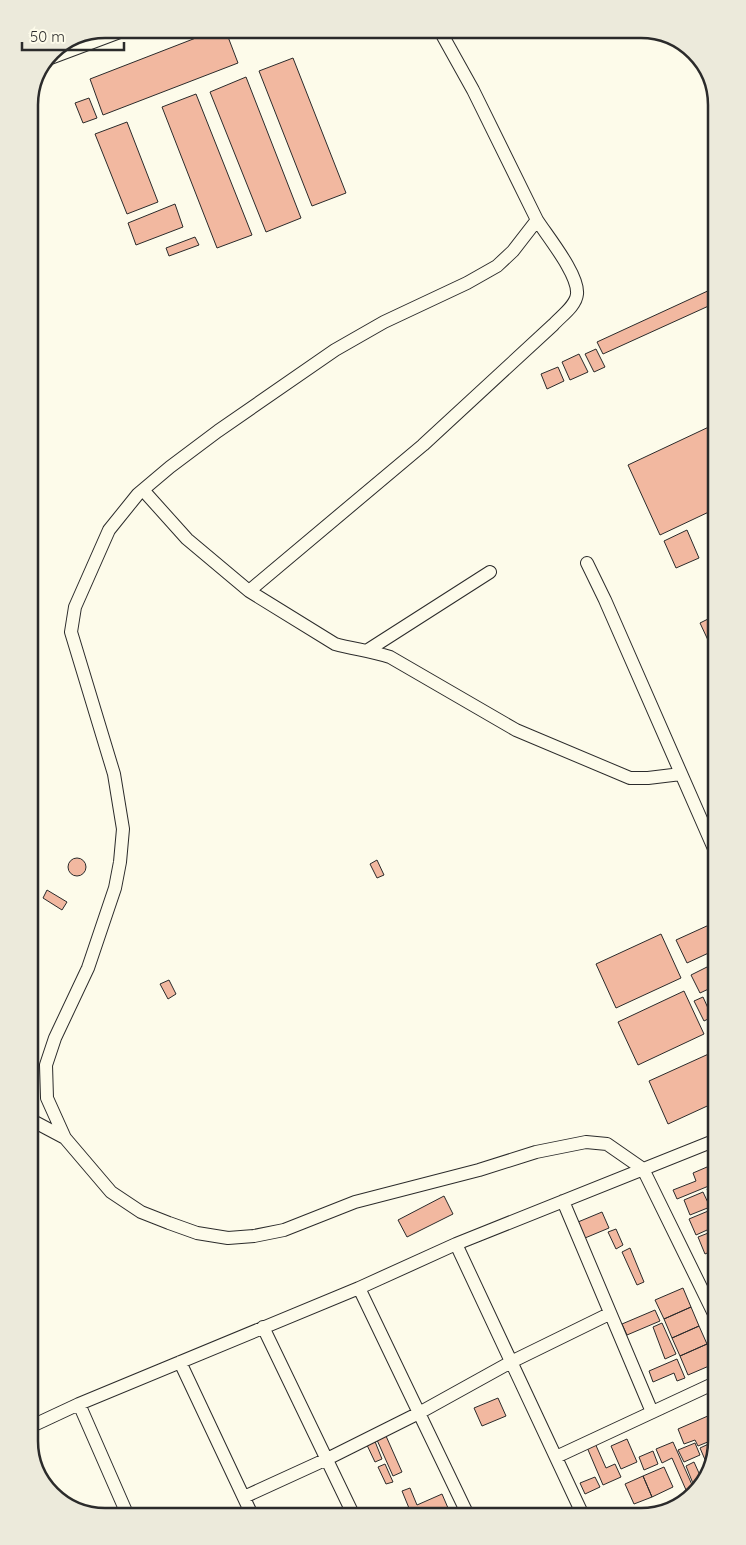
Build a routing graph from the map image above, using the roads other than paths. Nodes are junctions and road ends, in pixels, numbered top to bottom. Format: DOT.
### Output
graph roads {
  1 [pos="104,38"];
  2 [pos="444,38"];
  3 [pos="59,55"];
  4 [pos="537,220"];
  5 [pos="144,490"];
  6 [pos="587,563"];
  7 [pos="490,572"];
  8 [pos="249,591"];
  9 [pos="368,650"];
  10 [pos="681,774"];
  11 [pos="708,835"];
  12 [pos="38,1124"];
  13 [pos="65,1138"];
  14 [pos="708,1143"];
  15 [pos="643,1169"];
  16 [pos="563,1201"];
  17 [pos="456,1244"];
  18 [pos="359,1288"];
  19 [pos="708,1302"];
  20 [pos="609,1314"];
  21 [pos="264,1327"];
  22 [pos="180,1362"];
  23 [pos="511,1362"];
  24 [pos="708,1386"];
  25 [pos="79,1404"];
  26 [pos="652,1412"];
  27 [pos="419,1413"];
  28 [pos="38,1423"];
  29 [pos="556,1457"];
  30 [pos="327,1459"];
  31 [pos="244,1497"];
  32 [pos="124,1507"];
  33 [pos="249,1507"];
  34 [pos="350,1507"];
  35 [pos="465,1508"];
  36 [pos="579,1508"];
  1 -- 3 [label="street"];
  2 -- 4 [label="street"];
  4 -- 5 [label="street"];
  4 -- 8 [label="street"];
  5 -- 8 [label="street"];
  5 -- 13 [label="street"];
  6 -- 10 [label="street"];
  7 -- 9 [label="street"];
  8 -- 9 [label="street"];
  9 -- 10 [label="street"];
  10 -- 11 [label="street"];
  12 -- 13 [label="street"];
  13 -- 15 [label="street"];
  14 -- 15 [label="street"];
  15 -- 16 [label="street"];
  15 -- 19 [label="street"];
  16 -- 17 [label="street"];
  16 -- 20 [label="street"];
  17 -- 18 [label="street"];
  17 -- 23 [label="street"];
  18 -- 21 [label="street"];
  18 -- 27 [label="street"];
  20 -- 23 [label="street"];
  20 -- 26 [label="street"];
  21 -- 22 [label="street"];
  21 -- 30 [label="street"];
  22 -- 25 [label="street"];
  22 -- 31 [label="street"];
  23 -- 27 [label="street"];
  23 -- 29 [label="street"];
  24 -- 26 [label="street"];
  25 -- 28 [label="street"];
  25 -- 32 [label="street"];
  26 -- 29 [label="street"];
  27 -- 30 [label="street"];
  27 -- 35 [label="street"];
  29 -- 36 [label="street"];
  30 -- 31 [label="street"];
  30 -- 34 [label="street"];
  31 -- 33 [label="street"];
}
